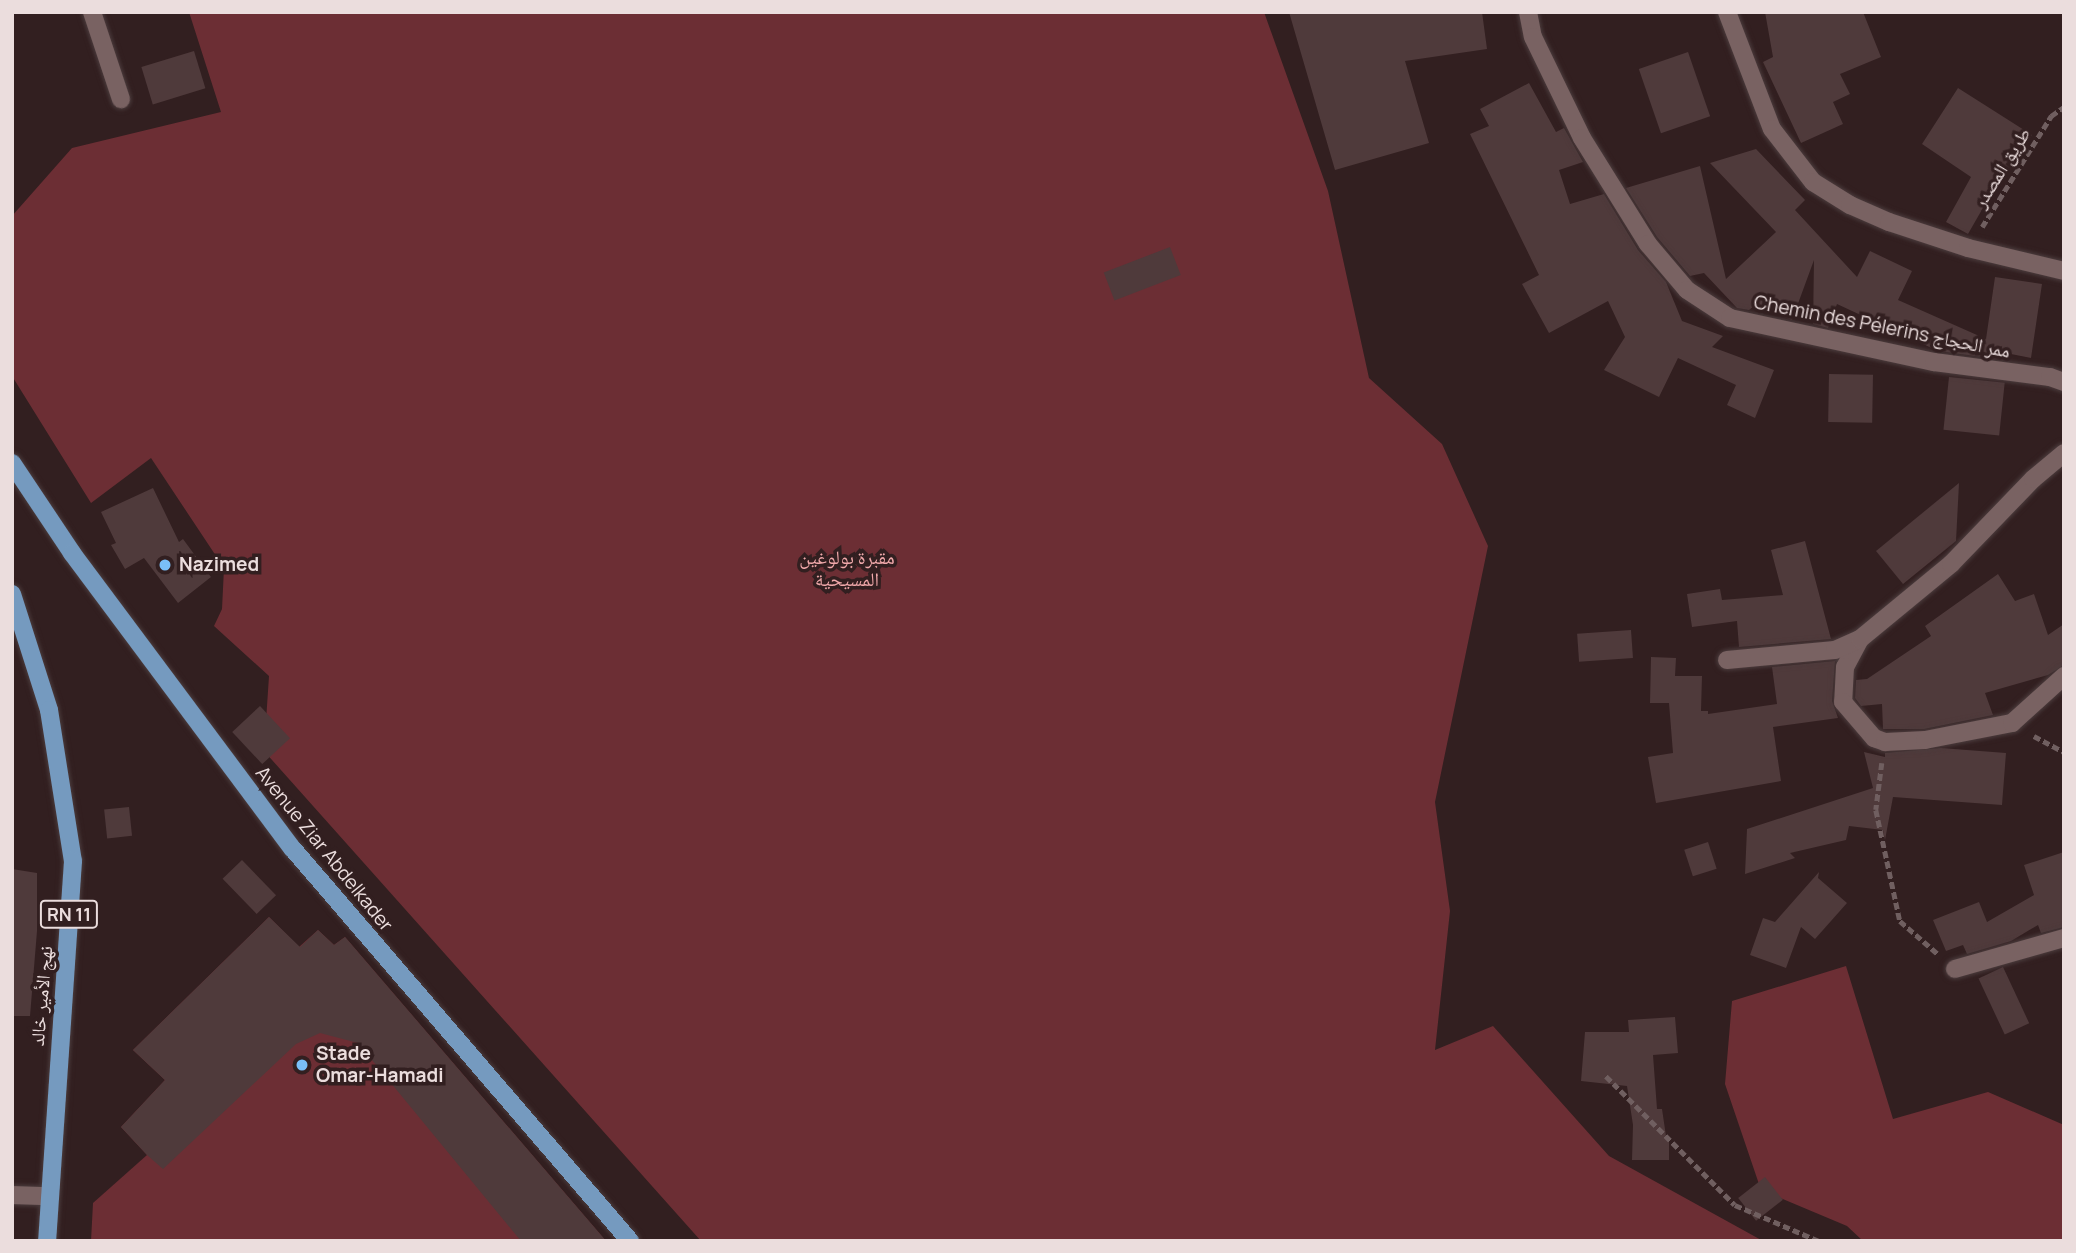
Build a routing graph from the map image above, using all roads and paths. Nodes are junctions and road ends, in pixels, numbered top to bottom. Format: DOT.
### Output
graph roads {
  1 [pos="92,12"];
  2 [pos="1528,12"];
  3 [pos="1727,12"];
  4 [pos="121,99"];
  5 [pos="2064,107"];
  6 [pos="1968,248"];
  7 [pos="2064,271"];
  8 [pos="2064,382"];
  9 [pos="2064,453"];
  10 [pos="12,463"];
  11 [pos="12,594"];
  12 [pos="1860,639"];
  13 [pos="1727,660"];
  14 [pos="2064,676"];
  15 [pos="2012,723"];
  16 [pos="1885,742"];
  17 [pos="2064,752"];
  18 [pos="2064,938"];
  19 [pos="1955,969"];
  20 [pos="1606,1076"];
  21 [pos="12,1195"];
  22 [pos="48,1196"];
  23 [pos="47,1241"];
  24 [pos="630,1241"];
  25 [pos="1819,1241"];
  1 -- 4 [label="street"];
  2 -- 8 [label="street, Chemin des Pélerins ممر الحجاج"];
  3 -- 6 [label="street"];
  5 -- 6 [label="path, طريق المصدر"];
  6 -- 7 [label="street"];
  9 -- 12 [label="street"];
  10 -- 24 [label="main road, Avenue Ziar Abdelkader"];
  11 -- 22 [label="main road, نهج الأمير خالد / RN 11"];
  12 -- 13 [label="street"];
  12 -- 16 [label="street"];
  14 -- 15 [label="street"];
  15 -- 16 [label="street"];
  15 -- 17 [label="path"];
  16 -- 19 [label="path"];
  18 -- 19 [label="street"];
  20 -- 25 [label="path"];
  21 -- 22 [label="street"];
  22 -- 23 [label="main road, نهج الأمير خالد / RN 11"];
}
